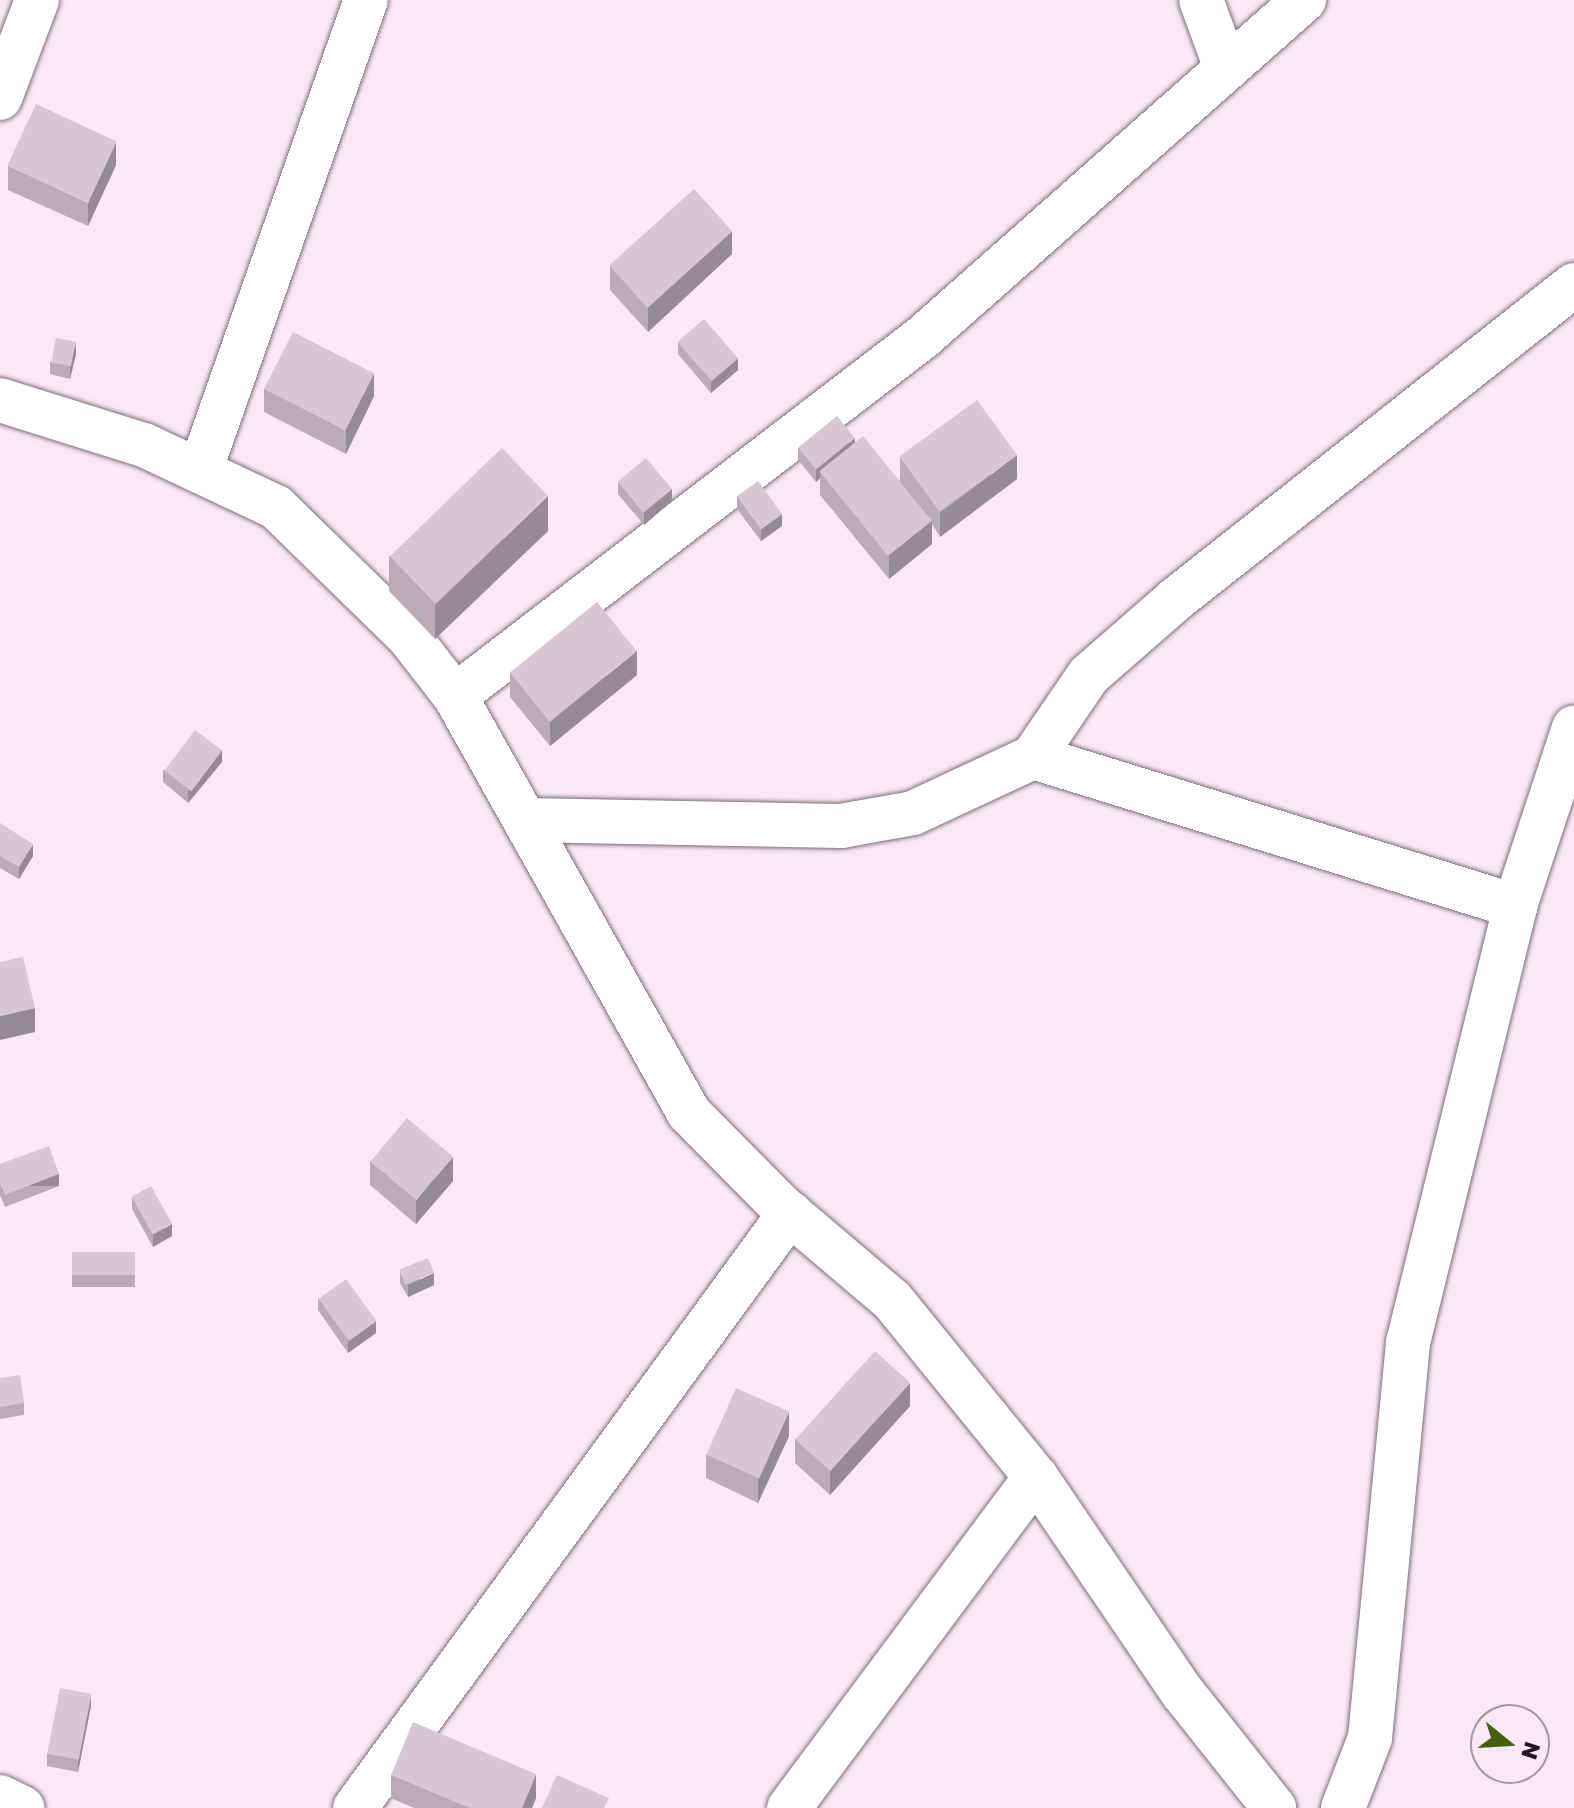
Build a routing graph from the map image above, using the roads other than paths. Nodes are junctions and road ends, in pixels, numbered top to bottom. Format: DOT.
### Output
graph roads {
  1 [pos="37,0"];
  2 [pos="366,0"];
  3 [pos="1201,0"];
  4 [pos="1304,0"];
  5 [pos="1226,68"];
  6 [pos="0,98"];
  7 [pos="1574,285"];
  8 [pos="0,400"];
  9 [pos="200,471"];
  10 [pos="455,696"];
  11 [pos="1574,728"];
  12 [pos="1033,757"];
  13 [pos="525,820"];
  14 [pos="1515,906"];
  15 [pos="790,1213"];
  16 [pos="1036,1477"];
  17 [pos="0,1797"];
  18 [pos="23,1808"];
  19 [pos="355,1808"];
  20 [pos="789,1808"];
  21 [pos="1274,1808"];
  22 [pos="1343,1808"];
  1 -- 6 [label="street"];
  2 -- 9 [label="street"];
  3 -- 5 [label="street"];
  4 -- 5 [label="street"];
  5 -- 10 [label="street"];
  7 -- 12 [label="street"];
  8 -- 9 [label="street"];
  9 -- 10 [label="street"];
  10 -- 13 [label="street"];
  11 -- 14 [label="street"];
  12 -- 13 [label="street"];
  12 -- 14 [label="street"];
  13 -- 15 [label="street"];
  14 -- 22 [label="street"];
  15 -- 16 [label="street"];
  15 -- 19 [label="street"];
  16 -- 20 [label="street"];
  16 -- 21 [label="street"];
  17 -- 18 [label="street"];
}
